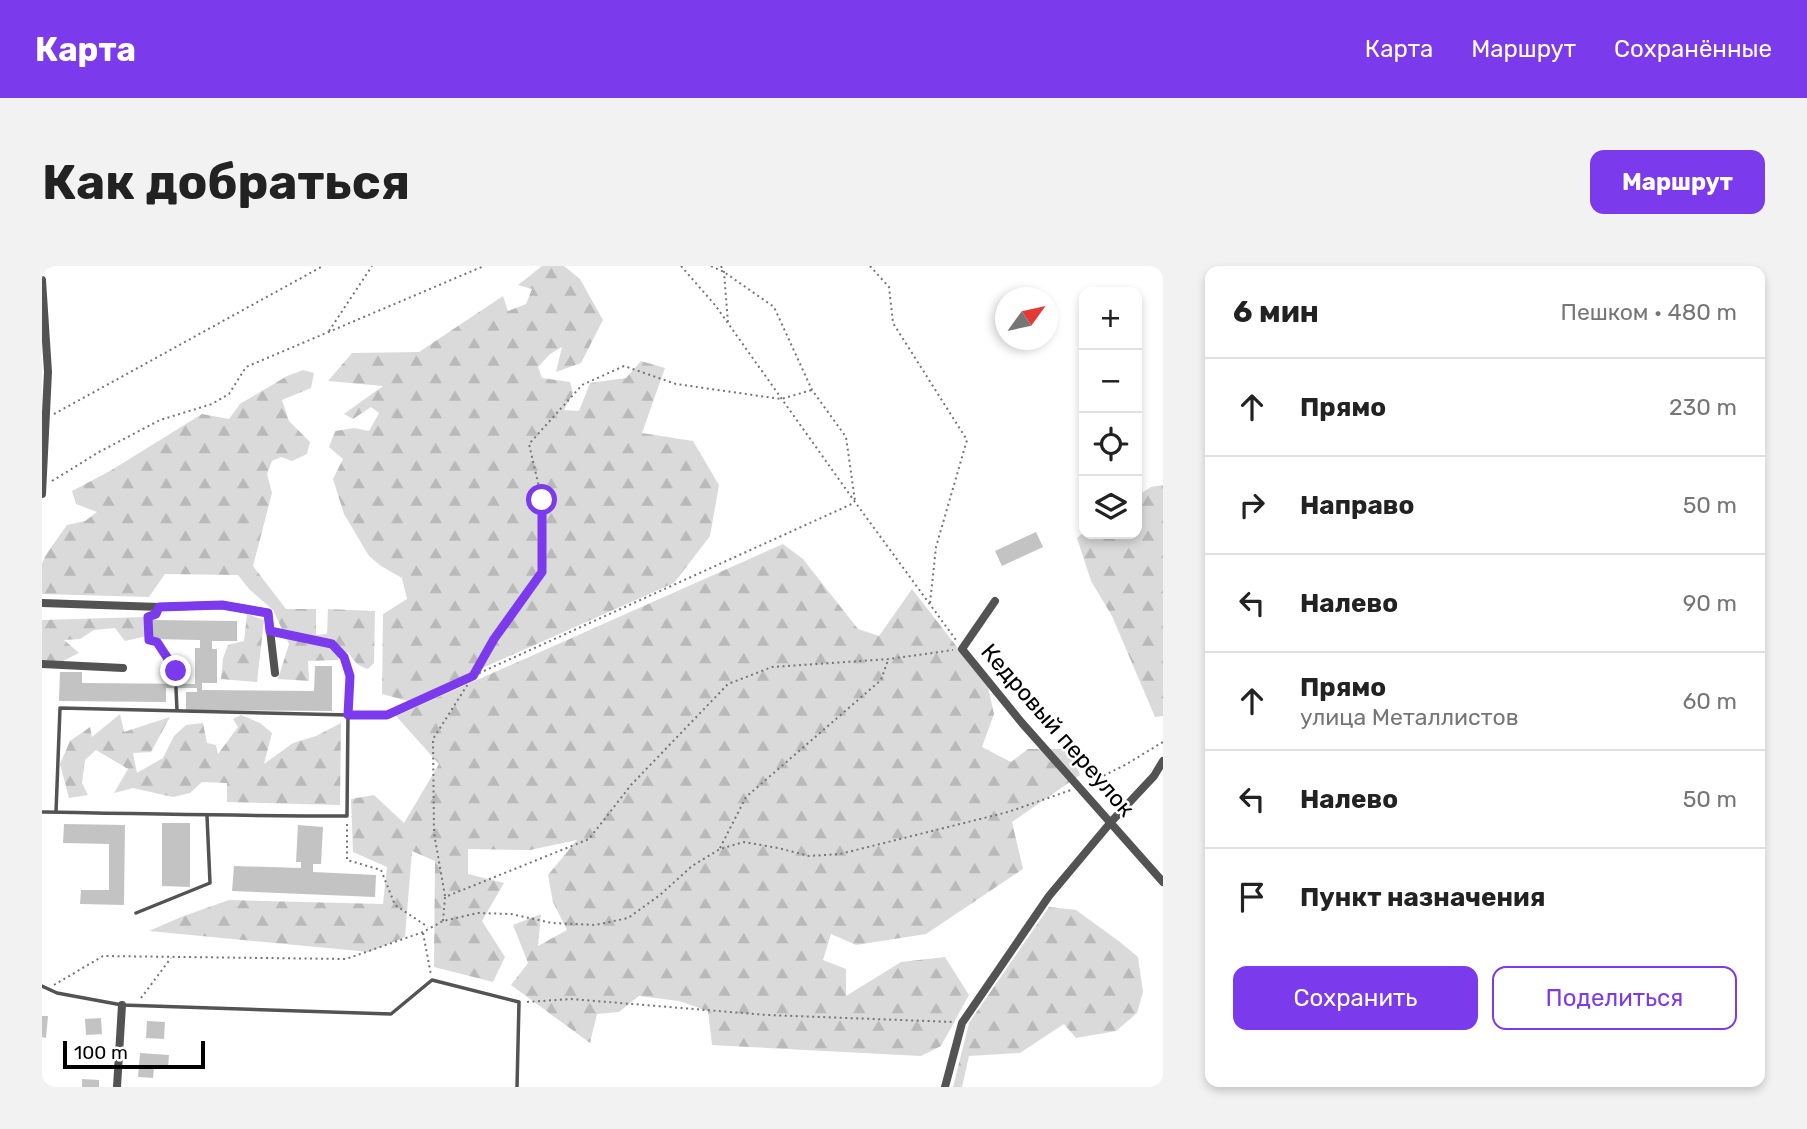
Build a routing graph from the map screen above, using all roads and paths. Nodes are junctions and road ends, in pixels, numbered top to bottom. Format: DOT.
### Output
graph roads {
  1 [pos="323,266"];
  2 [pos="372,266"];
  3 [pos="484,266"];
  4 [pos="681,266"];
  5 [pos="711,266"];
  6 [pos="721,266"];
  7 [pos="870,266"];
  8 [pos="724,272"];
  9 [pos="42,280"];
  10 [pos="728,324"];
  11 [pos="329,332"];
  12 [pos="812,390"];
  13 [pos="781,399"];
  14 [pos="46,418"];
  15 [pos="43,487"];
  16 [pos="42,494"];
  17 [pos="855,502"];
  18 [pos="995,601"];
  19 [pos="42,603"];
  20 [pos="930,604"];
  21 [pos="159,607"];
  22 [pos="270,631"];
  23 [pos="962,649"];
  24 [pos="889,659"];
  25 [pos="42,664"];
  26 [pos="124,667"];
  27 [pos="275,673"];
  28 [pos="473,676"];
  29 [pos="177,711"];
  30 [pos="348,715"];
  31 [pos="1163,742"];
  32 [pos="1163,761"];
  33 [pos="1080,787"];
  34 [pos="42,812"];
  35 [pos="56,812"];
  36 [pos="207,816"];
  37 [pos="347,816"];
  38 [pos="1111,822"];
  39 [pos="720,849"];
  40 [pos="1163,882"];
  41 [pos="445,897"];
  42 [pos="136,913"];
  43 [pos="443,921"];
  44 [pos="429,927"];
  45 [pos="422,932"];
  46 [pos="171,957"];
  47 [pos="432,980"];
  48 [pos="42,986"];
  49 [pos="47,989"];
  50 [pos="519,1002"];
  51 [pos="122,1005"];
  52 [pos="135,1005"];
  53 [pos="962,1023"];
  54 [pos="117,1087"];
  55 [pos="517,1087"];
  56 [pos="945,1087"];
  1 -- 14 [label="path"];
  2 -- 11 [label="path"];
  3 -- 11 [label="path"];
  4 -- 10 [label="path"];
  5 -- 8 [label="path"];
  6 -- 8 [label="path"];
  7 -- 20 [label="path"];
  8 -- 10 [label="path"];
  8 -- 12 [label="path"];
  9 -- 14 [label="street"];
  10 -- 13 [label="path"];
  11 -- 15 [label="path"];
  12 -- 13 [label="path"];
  12 -- 17 [label="path"];
  13 -- 17 [label="path"];
  13 -- 28 [label="path"];
  14 -- 15 [label="street"];
  15 -- 16 [label="street"];
  17 -- 20 [label="path"];
  17 -- 28 [label="path"];
  18 -- 23 [label="street, Кедровый переулок"];
  19 -- 21 [label="street"];
  20 -- 23 [label="path"];
  21 -- 22 [label="street"];
  21 -- 29 [label="lane"];
  22 -- 27 [label="street"];
  22 -- 30 [label="path"];
  23 -- 24 [label="path"];
  23 -- 33 [label="street, Кедровый переулок"];
  24 -- 39 [label="path"];
  24 -- 41 [label="path"];
  25 -- 26 [label="street"];
  28 -- 30 [label="path"];
  28 -- 41 [label="path"];
  29 -- 30 [label="lane"];
  29 -- 35 [label="lane"];
  30 -- 37 [label="lane"];
  31 -- 33 [label="path"];
  32 -- 38 [label="street"];
  33 -- 38 [label="street, Кедровый переулок"];
  33 -- 39 [label="path"];
  34 -- 35 [label="lane"];
  35 -- 36 [label="lane"];
  36 -- 37 [label="lane"];
  36 -- 42 [label="lane"];
  37 -- 44 [label="path"];
  38 -- 40 [label="street, Кедровый переулок"];
  38 -- 53 [label="street"];
  39 -- 43 [label="path"];
  41 -- 43 [label="path"];
  43 -- 44 [label="path"];
  44 -- 45 [label="path"];
  45 -- 46 [label="path"];
  45 -- 47 [label="path"];
  46 -- 49 [label="path"];
  46 -- 52 [label="path"];
  47 -- 50 [label="lane"];
  47 -- 52 [label="lane"];
  48 -- 49 [label="lane"];
  49 -- 51 [label="lane"];
  50 -- 53 [label="path"];
  50 -- 55 [label="lane"];
  51 -- 52 [label="lane"];
  51 -- 54 [label="street"];
  53 -- 56 [label="street"];
}
